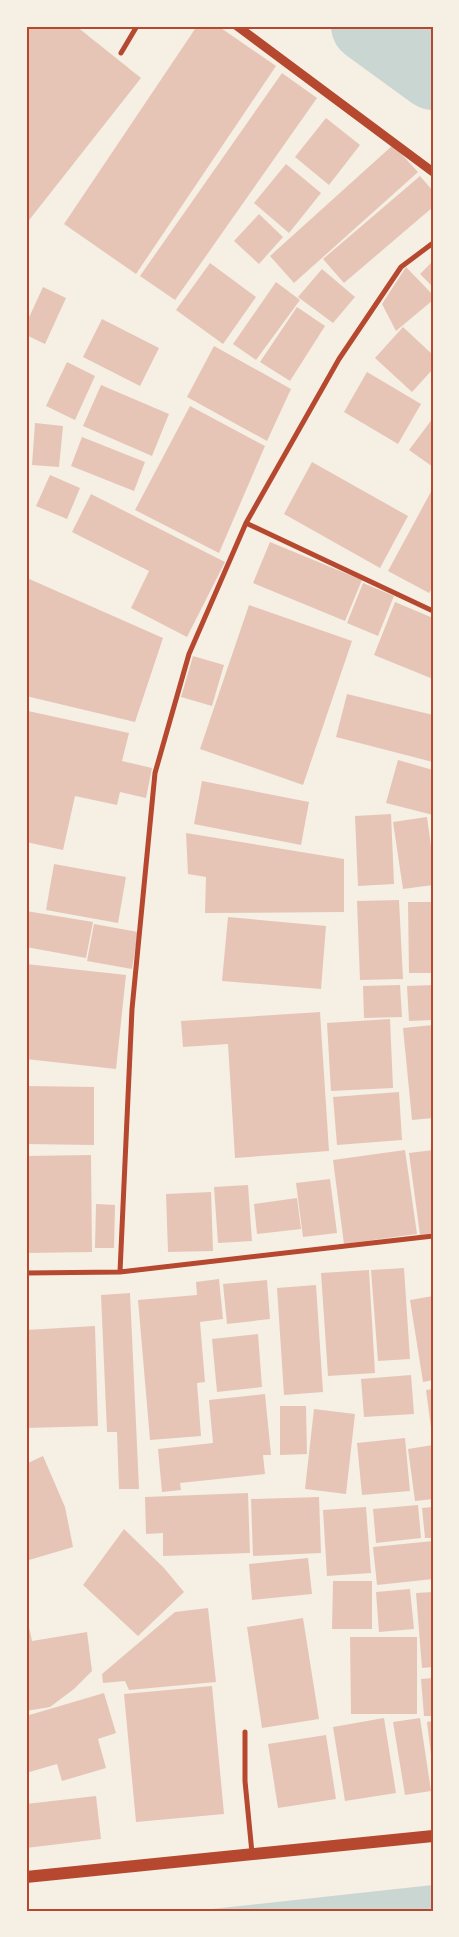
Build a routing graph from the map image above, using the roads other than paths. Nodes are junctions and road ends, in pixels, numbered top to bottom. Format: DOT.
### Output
graph roads {
  1 [pos="137,26"];
  2 [pos="237,26"];
  3 [pos="121,53"];
  4 [pos="433,172"];
  5 [pos="433,243"];
  6 [pos="246,523"];
  7 [pos="433,612"];
  8 [pos="433,1236"];
  9 [pos="120,1272"];
  10 [pos="26,1273"];
  11 [pos="245,1732"];
  12 [pos="433,1836"];
  13 [pos="252,1854"];
  14 [pos="26,1877"];
  1 -- 3 [label="street"];
  2 -- 4 [label="street"];
  5 -- 6 [label="street"];
  6 -- 7 [label="street"];
  6 -- 9 [label="street"];
  8 -- 9 [label="street"];
  9 -- 10 [label="street"];
  11 -- 13 [label="street"];
  12 -- 13 [label="main road"];
  13 -- 14 [label="main road"];
}
